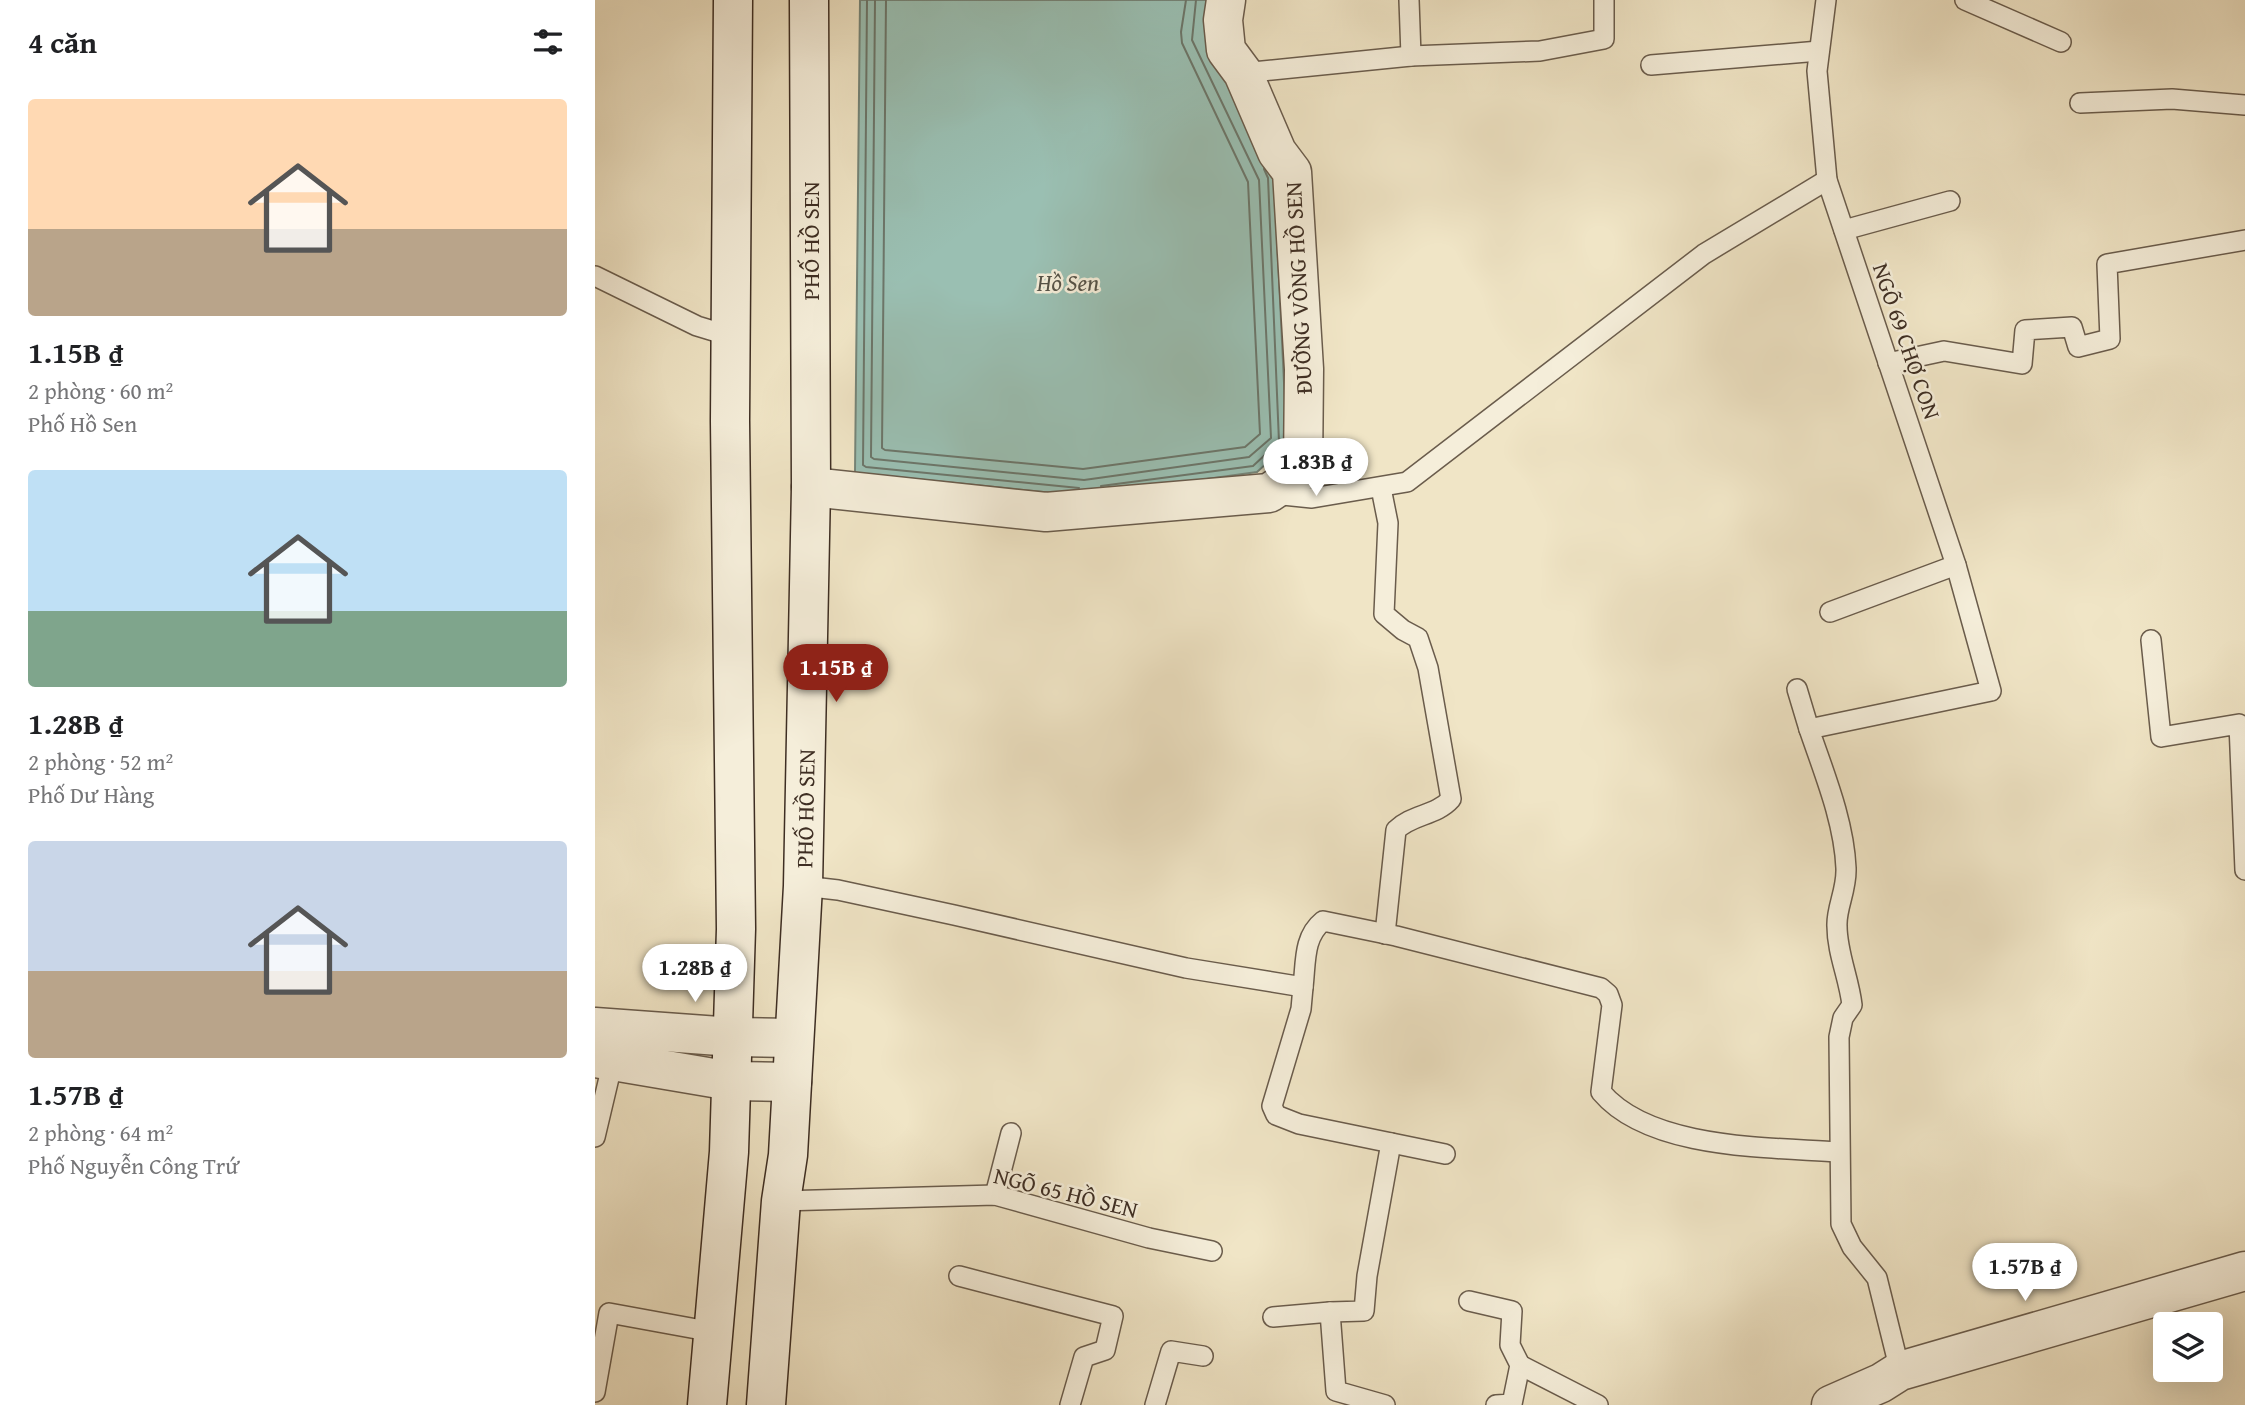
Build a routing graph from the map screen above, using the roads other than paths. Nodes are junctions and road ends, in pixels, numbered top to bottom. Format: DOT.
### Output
graph roads {
  1 [pos="733,0"];
  2 [pos="809,0"];
  3 [pos="1226,0"];
  4 [pos="1409,0"];
  5 [pos="1604,0"];
  6 [pos="1826,0"];
  7 [pos="1965,0"];
  8 [pos="2061,42"];
  9 [pos="1819,51"];
  10 [pos="1411,56"];
  11 [pos="1651,65"];
  12 [pos="1243,73"];
  13 [pos="2080,103"];
  14 [pos="2245,105"];
  15 [pos="1827,180"];
  16 [pos="1950,201"];
  17 [pos="1844,230"];
  18 [pos="2245,240"];
  19 [pos="595,276"];
  20 [pos="730,335"];
  21 [pos="1888,363"];
  22 [pos="811,487"];
  23 [pos="1381,488"];
  24 [pos="1269,493"];
  25 [pos="1956,565"];
  26 [pos="1830,611"];
  27 [pos="2151,640"];
  28 [pos="1797,689"];
  29 [pos="1809,729"];
  30 [pos="2245,861"];
  31 [pos="803,886"];
  32 [pos="1385,934"];
  33 [pos="1303,987"];
  34 [pos="595,1027"];
  35 [pos="733,1037"];
  36 [pos="793,1038"];
  37 [pos="604,1059"];
  38 [pos="731,1081"];
  39 [pos="792,1082"];
  40 [pos="1011,1133"];
  41 [pos="595,1137"];
  42 [pos="1391,1143"];
  43 [pos="1839,1152"];
  44 [pos="1445,1154"];
  45 [pos="995,1195"];
  46 [pos="781,1201"];
  47 [pos="1212,1251"];
  48 [pos="2245,1271"];
  49 [pos="959,1276"];
  50 [pos="1469,1301"];
  51 [pos="1330,1312"];
  52 [pos="1273,1317"];
  53 [pos="713,1332"];
  54 [pos="1203,1356"];
  55 [pos="1520,1365"];
  56 [pos="1900,1371"];
  57 [pos="595,1392"];
  58 [pos="707,1405"];
  59 [pos="765,1405"];
  60 [pos="1070,1405"];
  61 [pos="1155,1405"];
  62 [pos="1385,1405"];
  63 [pos="1496,1405"];
  64 [pos="1598,1405"];
  65 [pos="1831,1405"];
  1 -- 20 [label="main road"];
  2 -- 22 [label="main road, PHỐ HỒ SEN"];
  3 -- 12 [label="main road, ĐƯỜNG VÒNG HỒ SEN"];
  4 -- 10 [label="lane"];
  5 -- 10 [label="lane"];
  6 -- 9 [label="lane, NGÕ 69 CHỢ CON"];
  7 -- 8 [label="lane"];
  9 -- 11 [label="lane"];
  9 -- 15 [label="lane, NGÕ 69 CHỢ CON"];
  10 -- 12 [label="lane"];
  12 -- 24 [label="main road, ĐƯỜNG VÒNG HỒ SEN"];
  13 -- 14 [label="lane"];
  15 -- 17 [label="lane, NGÕ 69 CHỢ CON"];
  15 -- 23 [label="lane"];
  16 -- 17 [label="lane"];
  17 -- 21 [label="lane, NGÕ 69 CHỢ CON"];
  18 -- 21 [label="lane"];
  19 -- 20 [label="lane"];
  20 -- 35 [label="main road"];
  21 -- 25 [label="lane, NGÕ 69 CHỢ CON"];
  22 -- 24 [label="main road, ĐƯỜNG VÒNG HỒ SEN"];
  22 -- 31 [label="main road, PHỐ HỒ SEN"];
  23 -- 24 [label="lane"];
  23 -- 32 [label="lane"];
  25 -- 26 [label="lane"];
  25 -- 29 [label="lane, NGÕ 69 CHỢ CON"];
  27 -- 30 [label="lane"];
  28 -- 29 [label="lane"];
  29 -- 43 [label="lane"];
  31 -- 33 [label="lane"];
  31 -- 36 [label="main road, PHỐ HỒ SEN"];
  32 -- 33 [label="lane"];
  32 -- 43 [label="lane"];
  33 -- 42 [label="lane"];
  34 -- 35 [label="main road"];
  35 -- 36 [label="main road"];
  35 -- 38 [label="main road"];
  36 -- 39 [label="main road, PHỐ HỒ SEN"];
  37 -- 38 [label="main road"];
  37 -- 41 [label="lane"];
  38 -- 39 [label="main road"];
  38 -- 53 [label="main road"];
  39 -- 46 [label="main road, PHỐ HỒ SEN"];
  40 -- 45 [label="lane"];
  42 -- 44 [label="lane"];
  42 -- 51 [label="lane"];
  43 -- 56 [label="lane"];
  45 -- 46 [label="lane, NGÕ 65 HỒ SEN"];
  45 -- 47 [label="lane, NGÕ 65 HỒ SEN"];
  46 -- 59 [label="main road, PHỐ HỒ SEN"];
  48 -- 56 [label="main road"];
  49 -- 60 [label="lane"];
  50 -- 55 [label="lane"];
  51 -- 52 [label="lane"];
  51 -- 62 [label="lane"];
  53 -- 57 [label="lane"];
  53 -- 58 [label="main road"];
  54 -- 61 [label="lane"];
  55 -- 63 [label="lane"];
  55 -- 64 [label="lane"];
  56 -- 65 [label="main road"];
}
